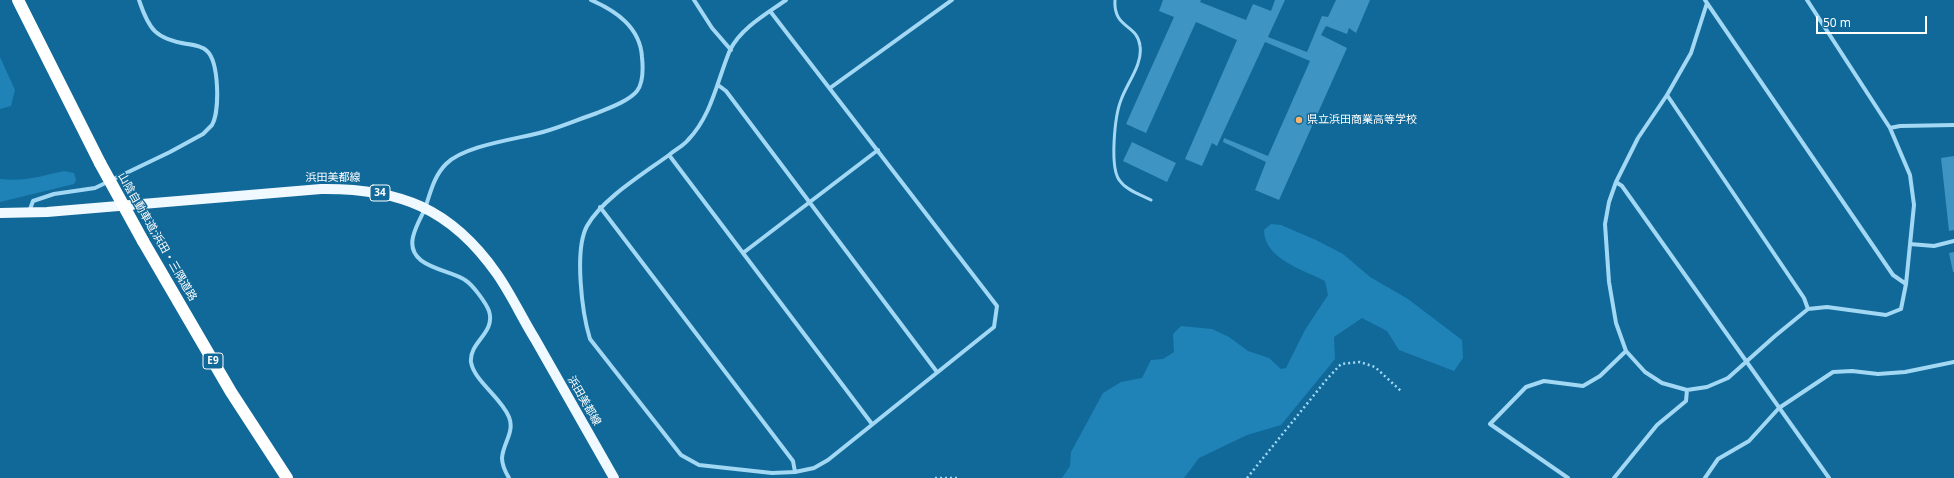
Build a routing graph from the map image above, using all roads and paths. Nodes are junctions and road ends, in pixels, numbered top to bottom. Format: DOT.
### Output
graph roads {
  1 [pos="18,0"];
  2 [pos="139,0"];
  3 [pos="591,0"];
  4 [pos="694,0"];
  5 [pos="786,0"];
  6 [pos="952,0"];
  7 [pos="1115,0"];
  8 [pos="1807,0"];
  9 [pos="1706,2"];
  10 [pos="770,11"];
  11 [pos="731,50"];
  12 [pos="718,86"];
  13 [pos="830,88"];
  14 [pos="1667,95"];
  15 [pos="1954,125"];
  16 [pos="1890,128"];
  17 [pos="878,150"];
  18 [pos="669,155"];
  19 [pos="1616,182"];
  20 [pos="1151,200"];
  21 [pos="811,202"];
  22 [pos="600,207"];
  23 [pos="425,208"];
  24 [pos="0,213"];
  25 [pos="29,213"];
  26 [pos="1954,241"];
  27 [pos="1910,244"];
  28 [pos="743,253"];
  29 [pos="1906,284"];
  30 [pos="1808,309"];
  31 [pos="1626,351"];
  32 [pos="1954,362"];
  33 [pos="1746,363"];
  34 [pos="937,372"];
  35 [pos="1688,390"];
  36 [pos="1402,392"];
  37 [pos="1779,408"];
  38 [pos="872,424"];
  39 [pos="795,472"];
  40 [pos="287,478"];
  41 [pos="509,478"];
  42 [pos="614,478"];
  43 [pos="935,478"];
  44 [pos="957,478"];
  45 [pos="1248,478"];
  46 [pos="1568,478"];
  47 [pos="1614,478"];
  48 [pos="1705,478"];
  49 [pos="1829,478"];
  1 -- 40 [label="highway, 山陰自動車道;浜田・三隅道路 / E9, bridge"];
  2 -- 25 [label="street"];
  3 -- 23 [label="street"];
  4 -- 11 [label="street"];
  5 -- 10 [label="street"];
  6 -- 13 [label="street"];
  7 -- 20 [label="lane"];
  8 -- 16 [label="street"];
  9 -- 14 [label="street"];
  9 -- 29 [label="street"];
  10 -- 11 [label="street"];
  10 -- 13 [label="street"];
  11 -- 12 [label="street"];
  12 -- 18 [label="street"];
  12 -- 21 [label="street"];
  13 -- 17 [label="street"];
  14 -- 19 [label="street"];
  14 -- 30 [label="street"];
  15 -- 16 [label="street"];
  16 -- 27 [label="street"];
  17 -- 21 [label="street"];
  17 -- 34 [label="street"];
  18 -- 22 [label="street"];
  18 -- 28 [label="street"];
  19 -- 31 [label="street"];
  19 -- 33 [label="street"];
  21 -- 28 [label="street"];
  21 -- 34 [label="street"];
  22 -- 39 [label="street"];
  22 -- 39 [label="street"];
  23 -- 25 [label="main road, 浜田美都線 / 34"];
  23 -- 41 [label="street"];
  23 -- 42 [label="main road, 浜田美都線 / 34"];
  24 -- 25 [label="main road, 浜田美都線 / 34"];
  26 -- 27 [label="street"];
  27 -- 29 [label="street"];
  28 -- 38 [label="street"];
  29 -- 30 [label="street"];
  30 -- 33 [label="street"];
  31 -- 35 [label="street"];
  31 -- 46 [label="street"];
  32 -- 37 [label="street"];
  33 -- 35 [label="street"];
  33 -- 37 [label="street"];
  34 -- 38 [label="street"];
  35 -- 47 [label="street"];
  36 -- 45 [label="path"];
  37 -- 48 [label="street"];
  37 -- 49 [label="street"];
  38 -- 39 [label="street"];
  43 -- 44 [label="path"];
}
